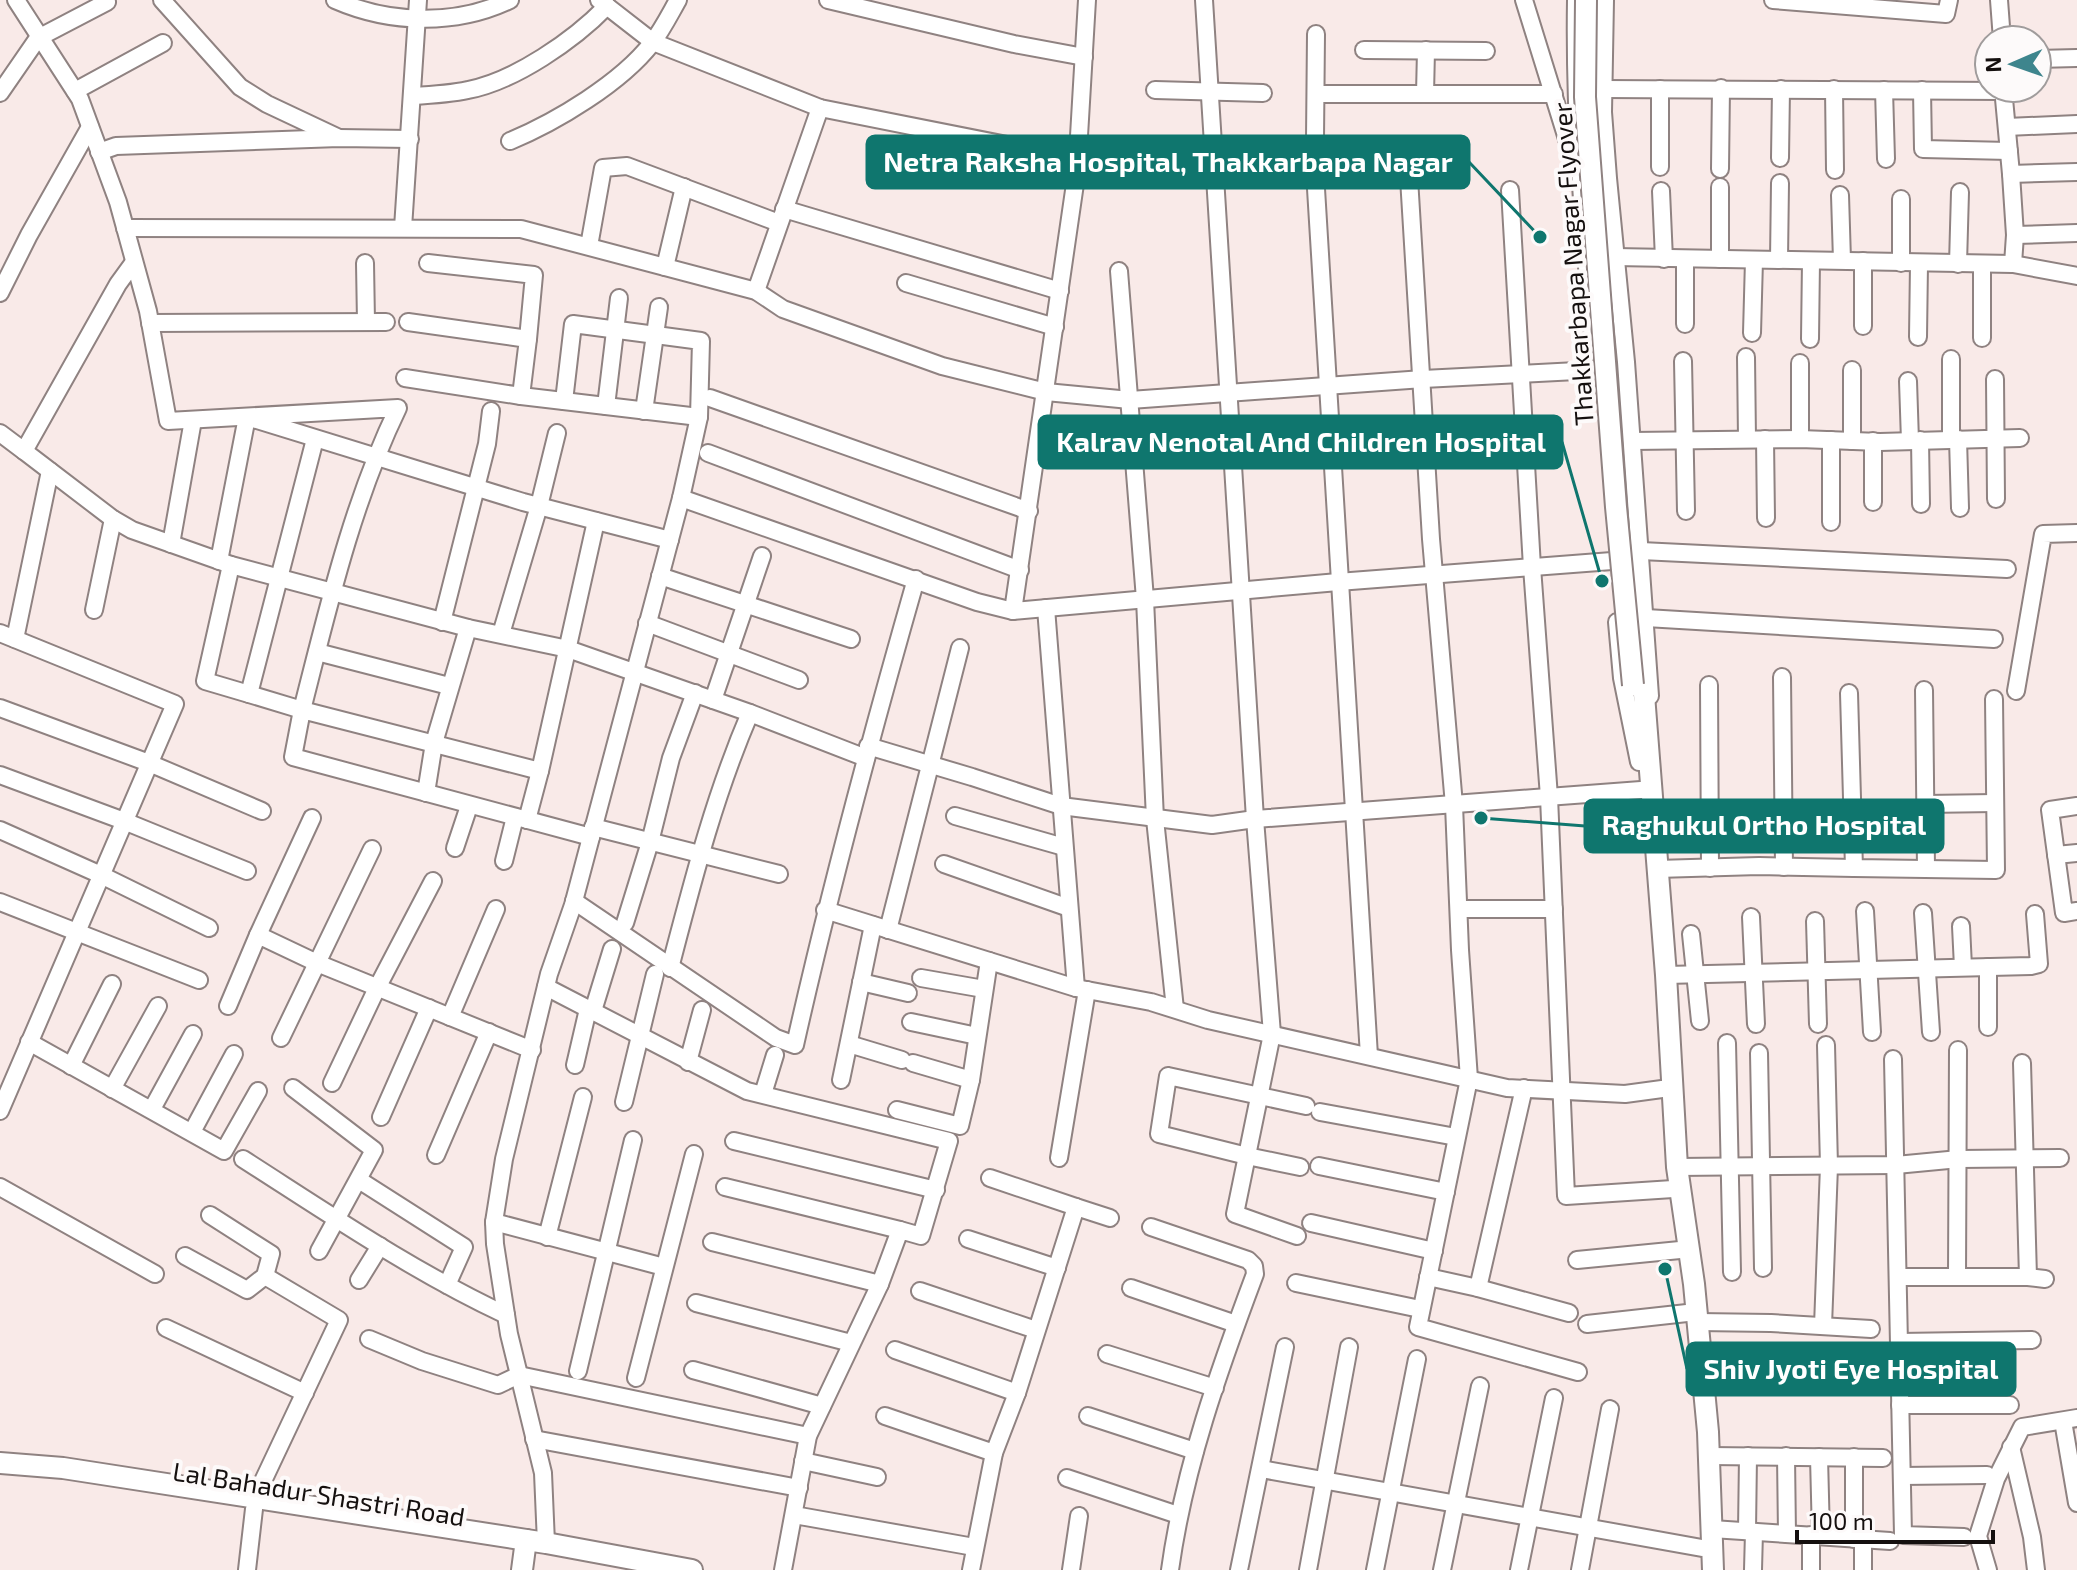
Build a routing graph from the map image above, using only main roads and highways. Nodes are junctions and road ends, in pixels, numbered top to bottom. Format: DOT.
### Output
graph roads {
  1 [pos="1586,0"];
  2 [pos="1595,0"];
  3 [pos="1638,684"];
  4 [pos="1644,762"];
  5 [pos="1667,1088"];
  6 [pos="1692,1318"];
  7 [pos="0,1463"];
  8 [pos="0,1474"];
  9 [pos="255,1504"];
  10 [pos="530,1551"];
  11 [pos="629,1570"];
  12 [pos="692,1570"];
  13 [pos="1703,1570"];
  14 [pos="1713,1570"];
  1 -- 3 [label="main road, Thakkarbapa Nagar Flyover, bridge"];
  2 -- 3 [label="main road, Thakkarbapa Nagar Flyover"];
  3 -- 4 [label="main road, Thakkarbapa Nagar Flyover"];
  4 -- 5 [label="main road"];
  4 -- 5 [label="main road"];
  5 -- 6 [label="main road"];
  5 -- 6 [label="main road"];
  6 -- 13 [label="main road"];
  6 -- 14 [label="main road"];
  7 -- 9 [label="main road"];
  8 -- 9 [label="main road, Lal Bahadur Shastri Road"];
  9 -- 10 [label="main road, Lal Bahadur Shastri Road"];
  10 -- 11 [label="main road, Lal Bahadur Shastri Road"];
  10 -- 12 [label="main road"];
}
